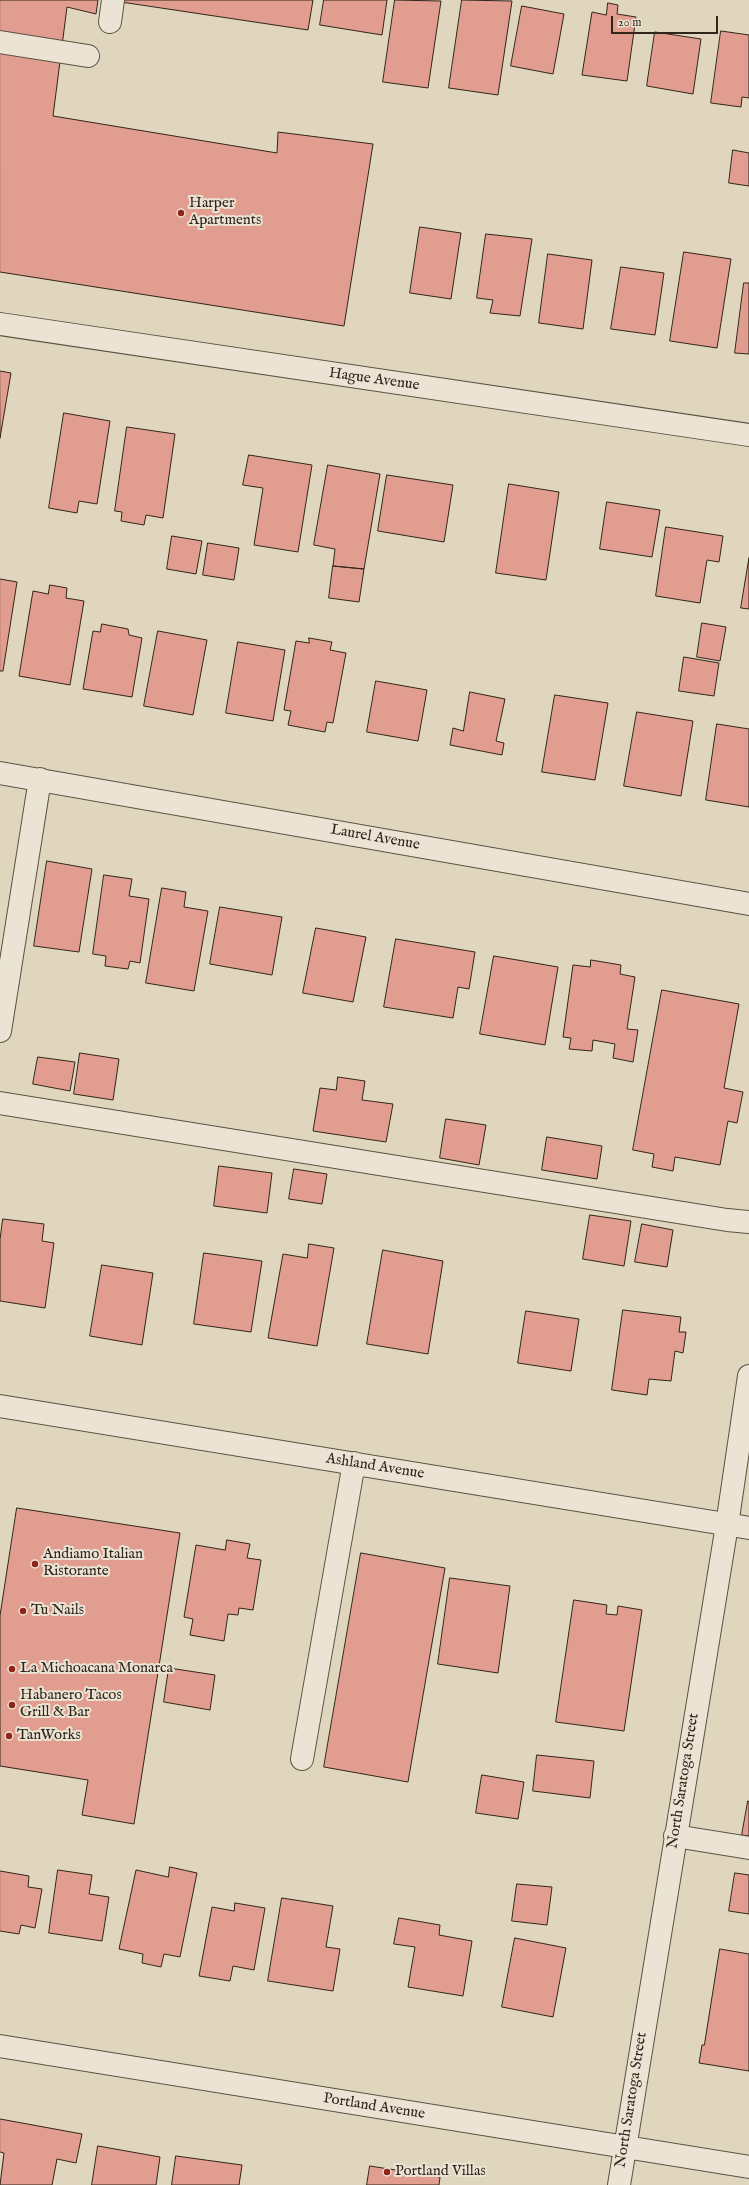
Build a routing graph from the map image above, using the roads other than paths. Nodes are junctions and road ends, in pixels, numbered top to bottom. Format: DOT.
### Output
graph roads {
  1 [pos="113,0"];
  2 [pos="110,22"];
  3 [pos="0,42"];
  4 [pos="88,56"];
  5 [pos="0,324"];
  6 [pos="749,436"];
  7 [pos="0,773"];
  8 [pos="40,779"];
  9 [pos="749,904"];
  10 [pos="0,1031"];
  11 [pos="0,1103"];
  12 [pos="749,1222"];
  13 [pos="749,1376"];
  14 [pos="0,1406"];
  15 [pos="354,1463"];
  16 [pos="727,1525"];
  17 [pos="749,1528"];
  18 [pos="302,1759"];
  19 [pos="675,1836"];
  20 [pos="749,1848"];
  21 [pos="0,2046"];
  22 [pos="624,2148"];
  23 [pos="749,2167"];
  24 [pos="619,2185"];
  1 -- 2 [label="street"];
  3 -- 4 [label="street"];
  5 -- 6 [label="street, Hague Avenue"];
  7 -- 8 [label="street, Laurel Avenue"];
  8 -- 9 [label="street, Laurel Avenue"];
  8 -- 10 [label="street"];
  11 -- 12 [label="street"];
  13 -- 16 [label="street, North Saratoga Street"];
  14 -- 15 [label="street, Ashland Avenue"];
  15 -- 16 [label="street, Ashland Avenue"];
  15 -- 18 [label="street"];
  16 -- 17 [label="street, Ashland Avenue"];
  16 -- 19 [label="street, North Saratoga Street"];
  19 -- 20 [label="street"];
  19 -- 22 [label="street, North Saratoga Street"];
  21 -- 22 [label="street, Portland Avenue"];
  22 -- 23 [label="street, Portland Avenue"];
  22 -- 24 [label="street, North Saratoga Street"];
}
